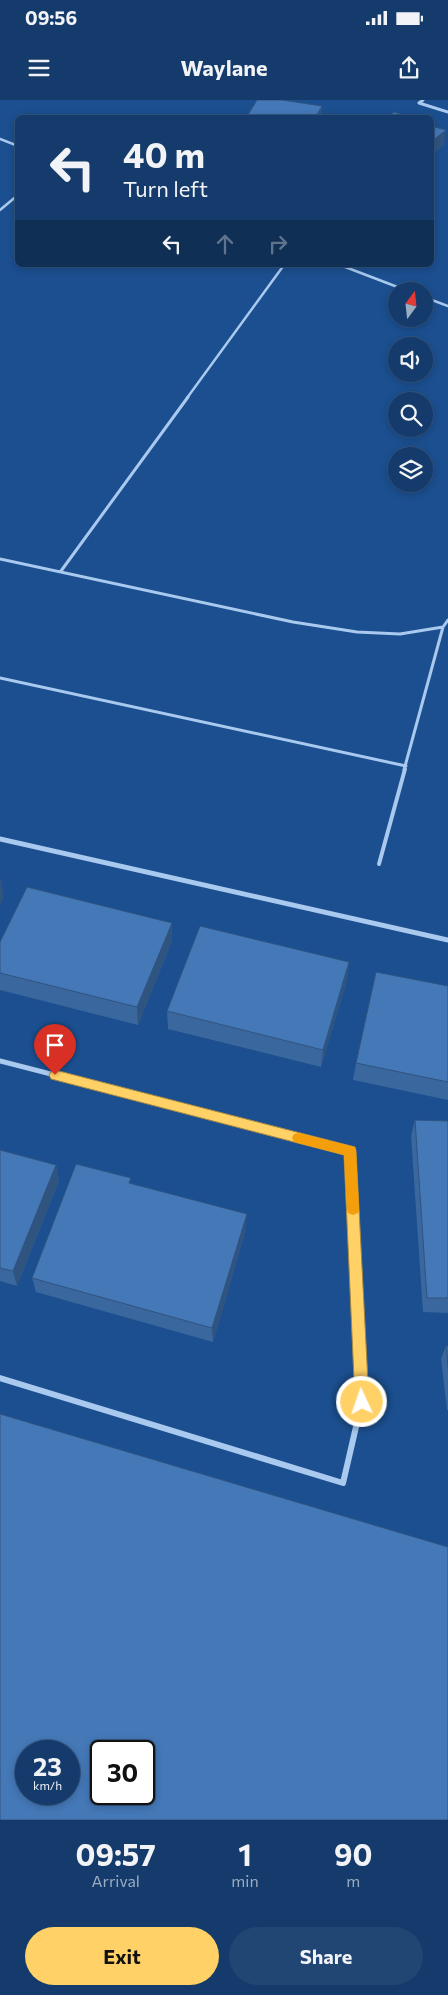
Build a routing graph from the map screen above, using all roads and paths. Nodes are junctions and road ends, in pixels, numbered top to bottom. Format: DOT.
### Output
graph roads {
  1 [pos="423,100"];
  2 [pos="448,112"];
  3 [pos="0,140"];
  4 [pos="15,145"];
  5 [pos="15,198"];
  6 [pos="0,210"];
  7 [pos="283,267"];
  8 [pos="345,267"];
  9 [pos="388,283"];
  10 [pos="433,300"];
  11 [pos="448,306"];
  12 [pos="0,559"];
  13 [pos="61,571"];
  14 [pos="448,620"];
  15 [pos="443,627"];
  16 [pos="0,678"];
  17 [pos="406,766"];
  18 [pos="0,839"];
  19 [pos="379,864"];
  20 [pos="448,940"];
  21 [pos="0,1061"];
  22 [pos="0,1378"];
  1 -- 2 [label="street"];
  3 -- 4 [label="lane"];
  5 -- 6 [label="lane"];
  7 -- 13 [label="lane"];
  8 -- 9 [label="lane"];
  10 -- 11 [label="lane"];
  12 -- 13 [label="lane"];
  13 -- 15 [label="lane"];
  14 -- 15 [label="lane"];
  15 -- 17 [label="lane"];
  16 -- 17 [label="lane"];
  17 -- 19 [label="lane"];
  18 -- 20 [label="street"];
  21 -- 22 [label="street"];
}
